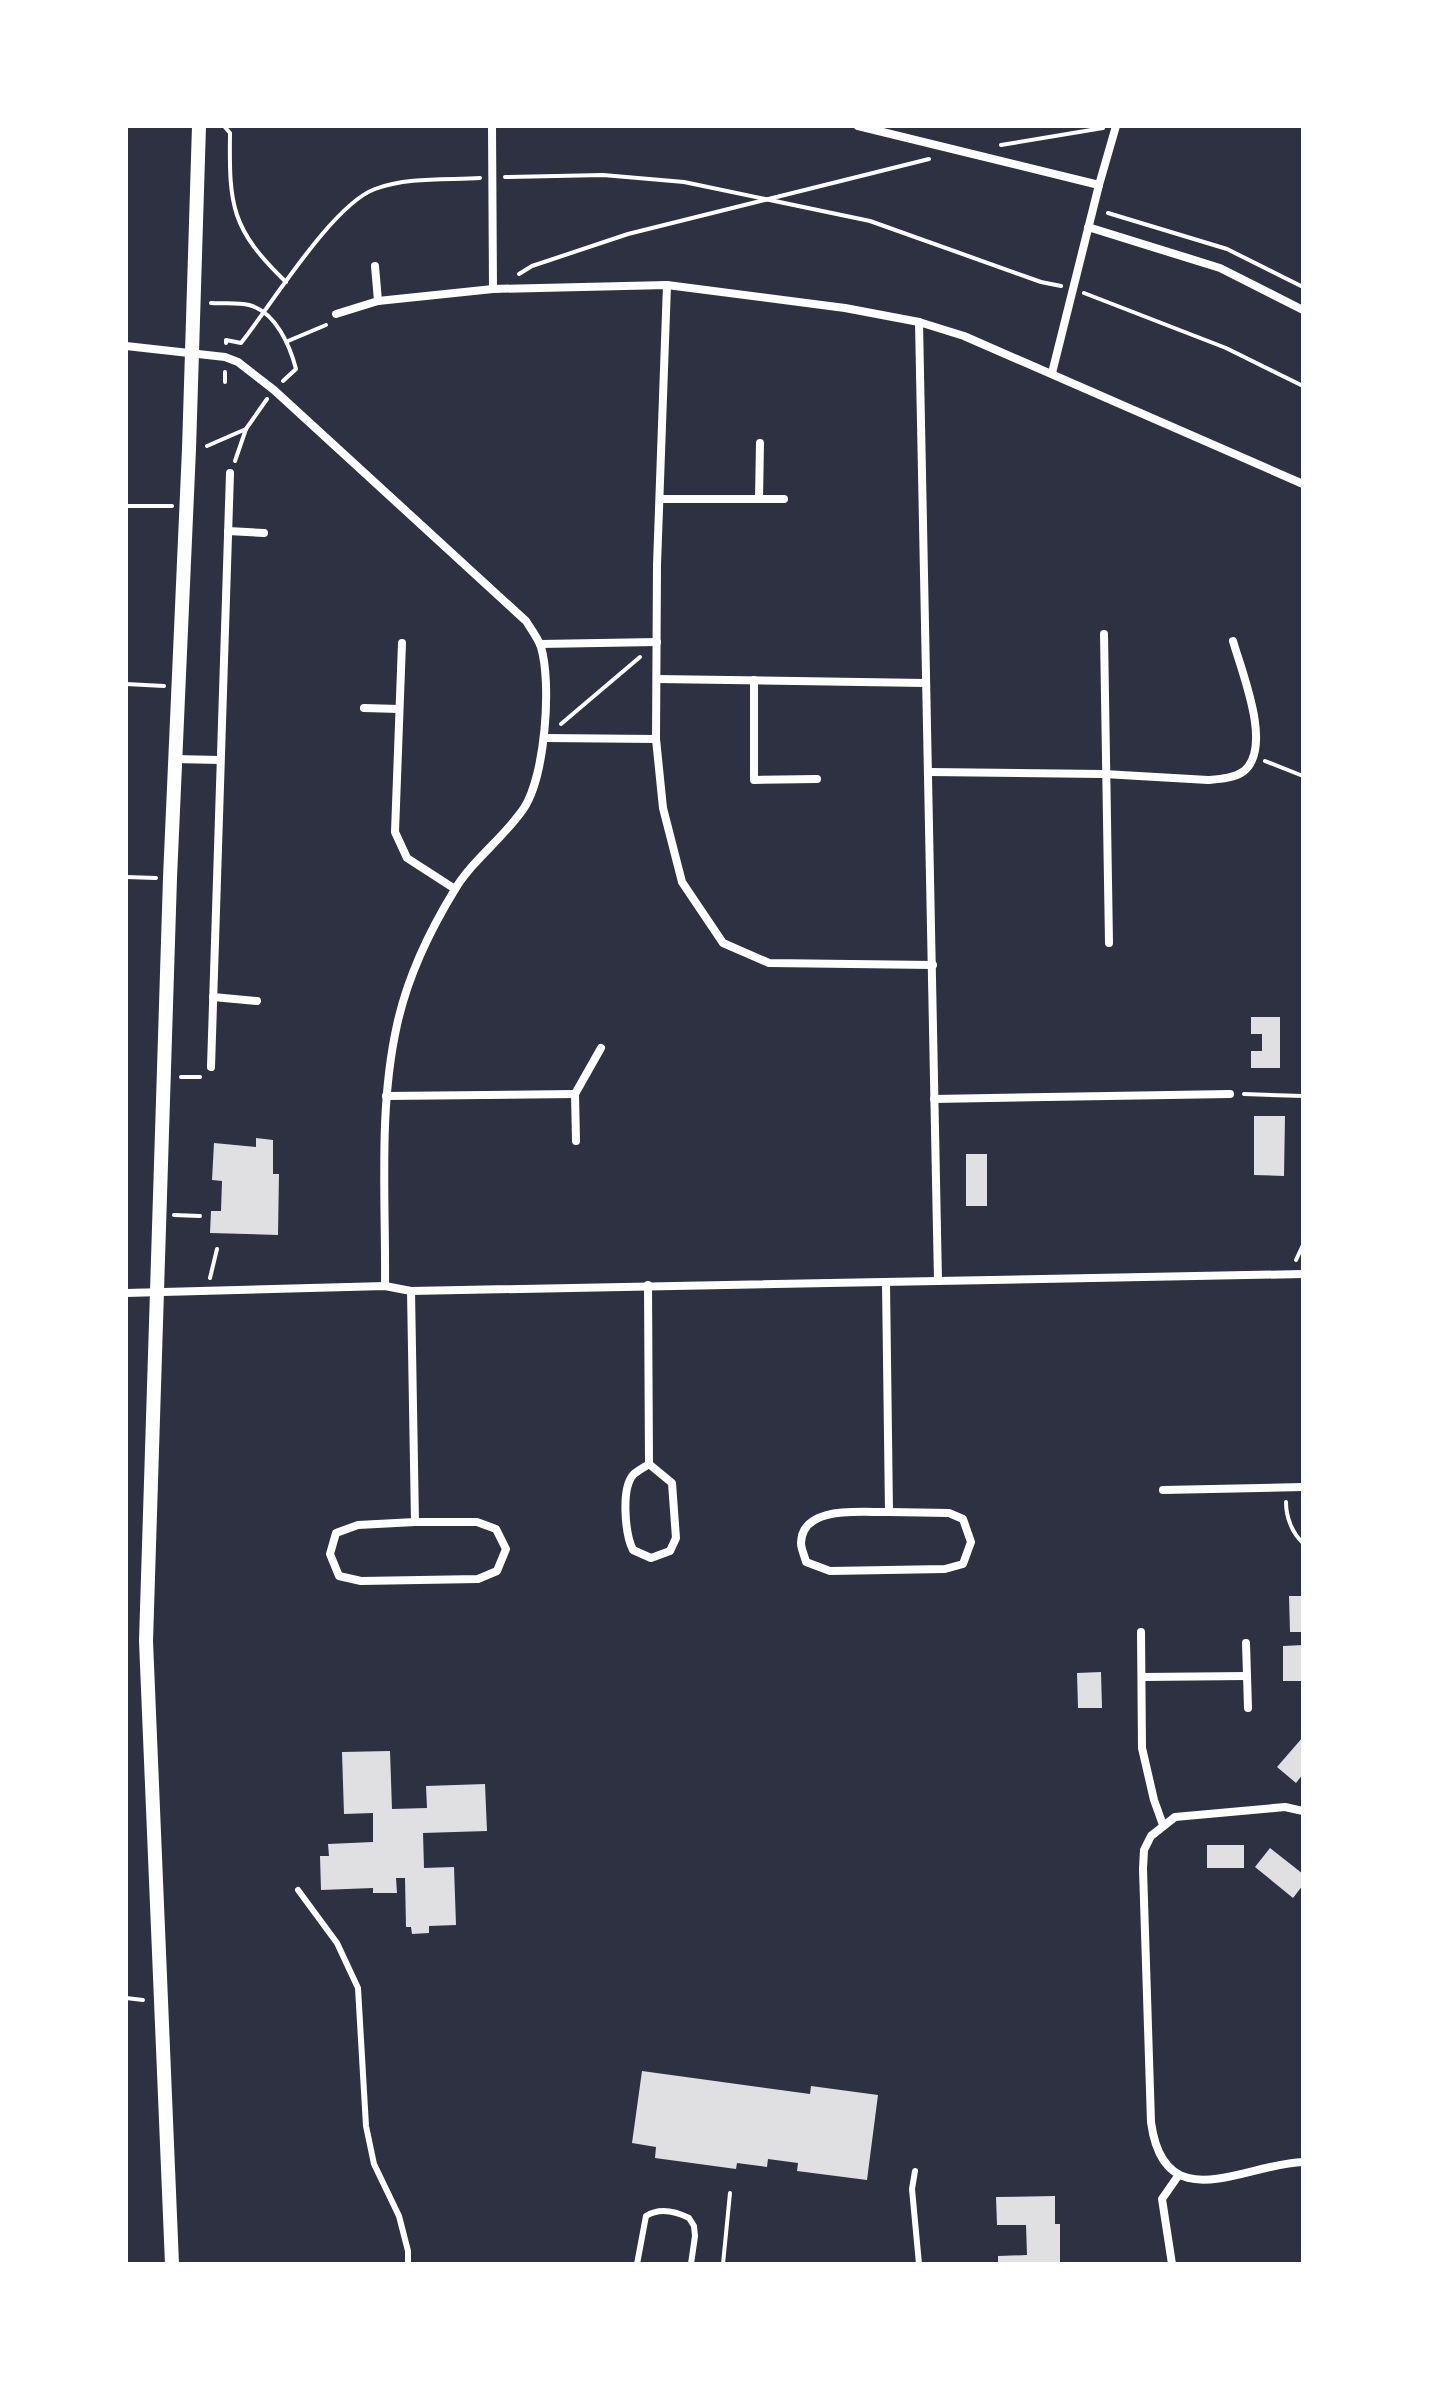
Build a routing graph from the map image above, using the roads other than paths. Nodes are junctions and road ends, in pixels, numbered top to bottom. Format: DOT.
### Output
graph roads {
  1 [pos="199,126"];
  2 [pos="492,126"];
  3 [pos="858,126"];
  4 [pos="1114,126"];
  5 [pos="1099,185"];
  6 [pos="1088,227"];
  7 [pos="375,266"];
  8 [pos="667,285"];
  9 [pos="493,289"];
  10 [pos="378,301"];
  11 [pos="1303,310"];
  12 [pos="336,314"];
  13 [pos="919,322"];
  14 [pos="126,346"];
  15 [pos="191,355"];
  16 [pos="1052,373"];
  17 [pos="760,443"];
  18 [pos="230,473"];
  19 [pos="1303,484"];
  20 [pos="660,499"];
  21 [pos="759,499"];
  22 [pos="784,499"];
  23 [pos="228,531"];
  24 [pos="264,533"];
  25 [pos="1104,634"];
  26 [pos="1233,641"];
  27 [pos="657,642"];
  28 [pos="402,643"];
  29 [pos="540,644"];
  30 [pos="657,679"];
  31 [pos="754,680"];
  32 [pos="925,683"];
  33 [pos="364,708"];
  34 [pos="399,709"];
  35 [pos="545,738"];
  36 [pos="656,739"];
  37 [pos="174,759"];
  38 [pos="220,760"];
  39 [pos="929,772"];
  40 [pos="1104,774"];
  41 [pos="817,779"];
  42 [pos="455,889"];
  43 [pos="1109,943"];
  44 [pos="933,965"];
  45 [pos="213,997"];
  46 [pos="257,1001"];
  47 [pos="601,1048"];
  48 [pos="211,1067"];
  49 [pos="575,1094"];
  50 [pos="1230,1094"];
  51 [pos="386,1096"];
  52 [pos="934,1099"];
  53 [pos="576,1141"];
  54 [pos="1303,1274"];
  55 [pos="938,1281"];
  56 [pos="886,1283"];
  57 [pos="648,1285"];
  58 [pos="385,1286"];
  59 [pos="411,1291"];
  60 [pos="126,1293"];
  61 [pos="156,1293"];
  62 [pos="649,1464"];
  63 [pos="1303,1487"];
  64 [pos="1163,1490"];
  65 [pos="889,1512"];
  66 [pos="415,1522"];
  67 [pos="1141,1632"];
  68 [pos="1246,1643"];
  69 [pos="1247,1676"];
  70 [pos="1142,1677"];
  71 [pos="1248,1708"];
  72 [pos="1303,1811"];
  73 [pos="1163,1825"];
  74 [pos="298,1890"];
  75 [pos="1303,2162"];
  76 [pos="915,2171"];
  77 [pos="1178,2176"];
  78 [pos="172,2264"];
  79 [pos="408,2264"];
  80 [pos="637,2264"];
  81 [pos="691,2264"];
  82 [pos="919,2264"];
  83 [pos="1172,2264"];
  1 -- 15 [label="street"];
  2 -- 9 [label="street"];
  3 -- 5 [label="street"];
  4 -- 5 [label="street"];
  5 -- 6 [label="street"];
  6 -- 11 [label="street"];
  6 -- 16 [label="street"];
  7 -- 10 [label="street"];
  8 -- 9 [label="street"];
  8 -- 13 [label="street"];
  8 -- 20 [label="street"];
  9 -- 10 [label="street"];
  10 -- 12 [label="street"];
  13 -- 16 [label="street"];
  13 -- 32 [label="street"];
  14 -- 15 [label="street"];
  15 -- 29 [label="street"];
  15 -- 37 [label="street"];
  16 -- 19 [label="street"];
  17 -- 21 [label="street"];
  18 -- 23 [label="street"];
  20 -- 21 [label="street"];
  20 -- 27 [label="street"];
  21 -- 22 [label="street"];
  23 -- 24 [label="street"];
  23 -- 38 [label="street"];
  25 -- 40 [label="street"];
  26 -- 40 [label="street"];
  27 -- 29 [label="street"];
  27 -- 30 [label="street"];
  28 -- 34 [label="street"];
  29 -- 35 [label="street"];
  30 -- 31 [label="street"];
  30 -- 36 [label="street"];
  31 -- 32 [label="street"];
  31 -- 41 [label="street"];
  32 -- 39 [label="street"];
  33 -- 34 [label="street"];
  34 -- 42 [label="street"];
  35 -- 36 [label="street"];
  35 -- 42 [label="street"];
  36 -- 44 [label="street"];
  37 -- 38 [label="street"];
  37 -- 61 [label="street"];
  38 -- 45 [label="street"];
  39 -- 40 [label="street"];
  39 -- 44 [label="street"];
  40 -- 43 [label="street"];
  42 -- 51 [label="street"];
  44 -- 52 [label="street"];
  45 -- 46 [label="street"];
  45 -- 48 [label="street"];
  47 -- 49 [label="street"];
  49 -- 51 [label="street"];
  49 -- 53 [label="street"];
  50 -- 52 [label="street"];
  51 -- 58 [label="street"];
  52 -- 55 [label="street"];
  54 -- 55 [label="street"];
  55 -- 56 [label="street"];
  56 -- 57 [label="street"];
  56 -- 65 [label="street"];
  57 -- 59 [label="street"];
  57 -- 62 [label="street"];
  58 -- 59 [label="street"];
  58 -- 61 [label="street"];
  59 -- 66 [label="street"];
  60 -- 61 [label="street"];
  61 -- 78 [label="street"];
  62 -- 62 [label="street"];
  63 -- 64 [label="street"];
  65 -- 65 [label="street"];
  66 -- 66 [label="street"];
  67 -- 70 [label="street"];
  68 -- 69 [label="street"];
  69 -- 70 [label="street"];
  69 -- 71 [label="street"];
  70 -- 73 [label="street"];
  72 -- 73 [label="street"];
  73 -- 77 [label="street"];
  74 -- 79 [label="lane"];
  75 -- 77 [label="street"];
  76 -- 82 [label="lane"];
  77 -- 83 [label="street"];
  80 -- 81 [label="lane"];
}
